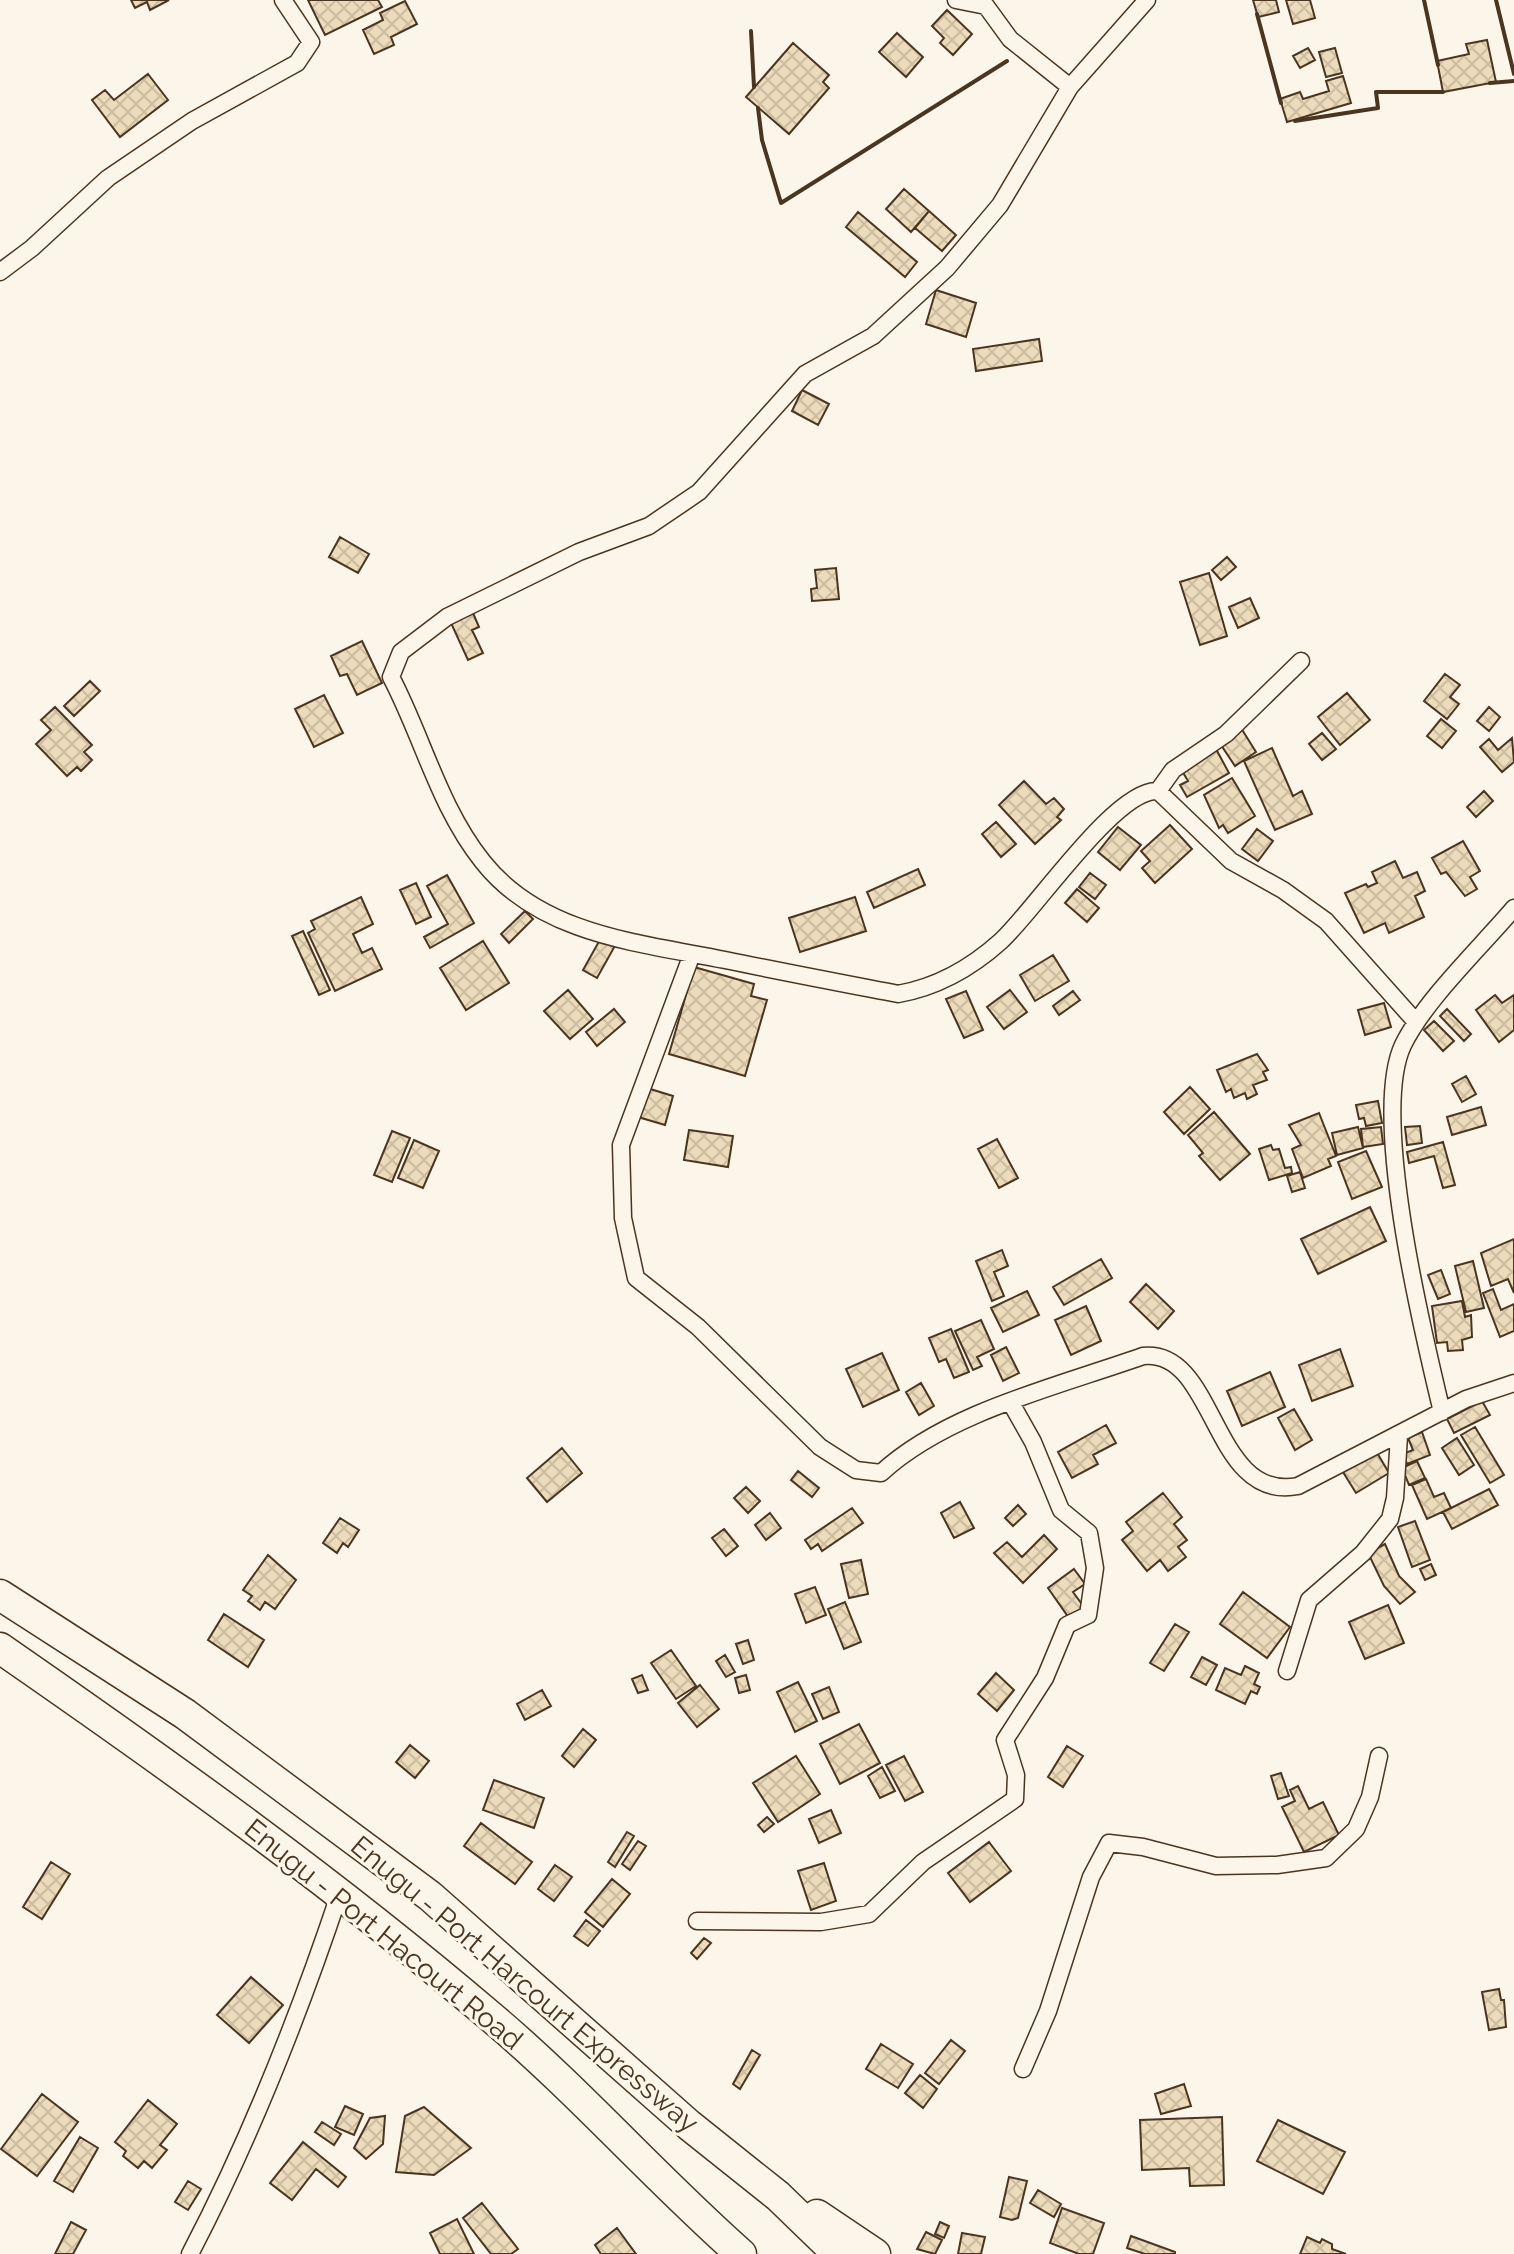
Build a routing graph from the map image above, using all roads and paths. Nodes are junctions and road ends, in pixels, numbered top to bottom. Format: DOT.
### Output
graph roads {
  1 [pos="283,0"];
  2 [pos="956,0"];
  3 [pos="1147,0"];
  4 [pos="1070,87"];
  5 [pos="0,272"];
  6 [pos="1301,661"];
  7 [pos="1158,791"];
  8 [pos="1514,908"];
  9 [pos="692,954"];
  10 [pos="1416,1022"];
  11 [pos="1514,1383"];
  12 [pos="1011,1403"];
  13 [pos="1442,1412"];
  14 [pos="1399,1436"];
  15 [pos="0,1595"];
  16 [pos="0,1648"];
  17 [pos="1287,1671"];
  18 [pos="1379,1756"];
  19 [pos="340,1892"];
  20 [pos="697,1921"];
  21 [pos="1023,2069"];
  22 [pos="778,2196"];
  23 [pos="733,2248"];
  24 [pos="190,2254"];
  25 [pos="838,2254"];
  26 [pos="875,2254"];
  1 -- 5 [label="street"];
  2 -- 4 [label="street"];
  3 -- 4 [label="street"];
  4 -- 9 [label="street"];
  6 -- 7 [label="street"];
  7 -- 9 [label="street"];
  7 -- 10 [label="street"];
  8 -- 10 [label="street"];
  9 -- 12 [label="street"];
  10 -- 13 [label="street"];
  11 -- 13 [label="street"];
  12 -- 14 [label="street"];
  12 -- 20 [label="street"];
  13 -- 14 [label="street"];
  14 -- 17 [label="street"];
  15 -- 22 [label="highway, Enugu - Port Harcourt Expressway"];
  16 -- 19 [label="highway, Enugu - Port Hacourt Road"];
  18 -- 21 [label="street"];
  19 -- 23 [label="highway, Enugu - Port Hacourt Road"];
  19 -- 24 [label="street"];
  22 -- 25 [label="highway, Enugu - Port Harcourt Expressway"];
  22 -- 26 [label="highway"];
}
